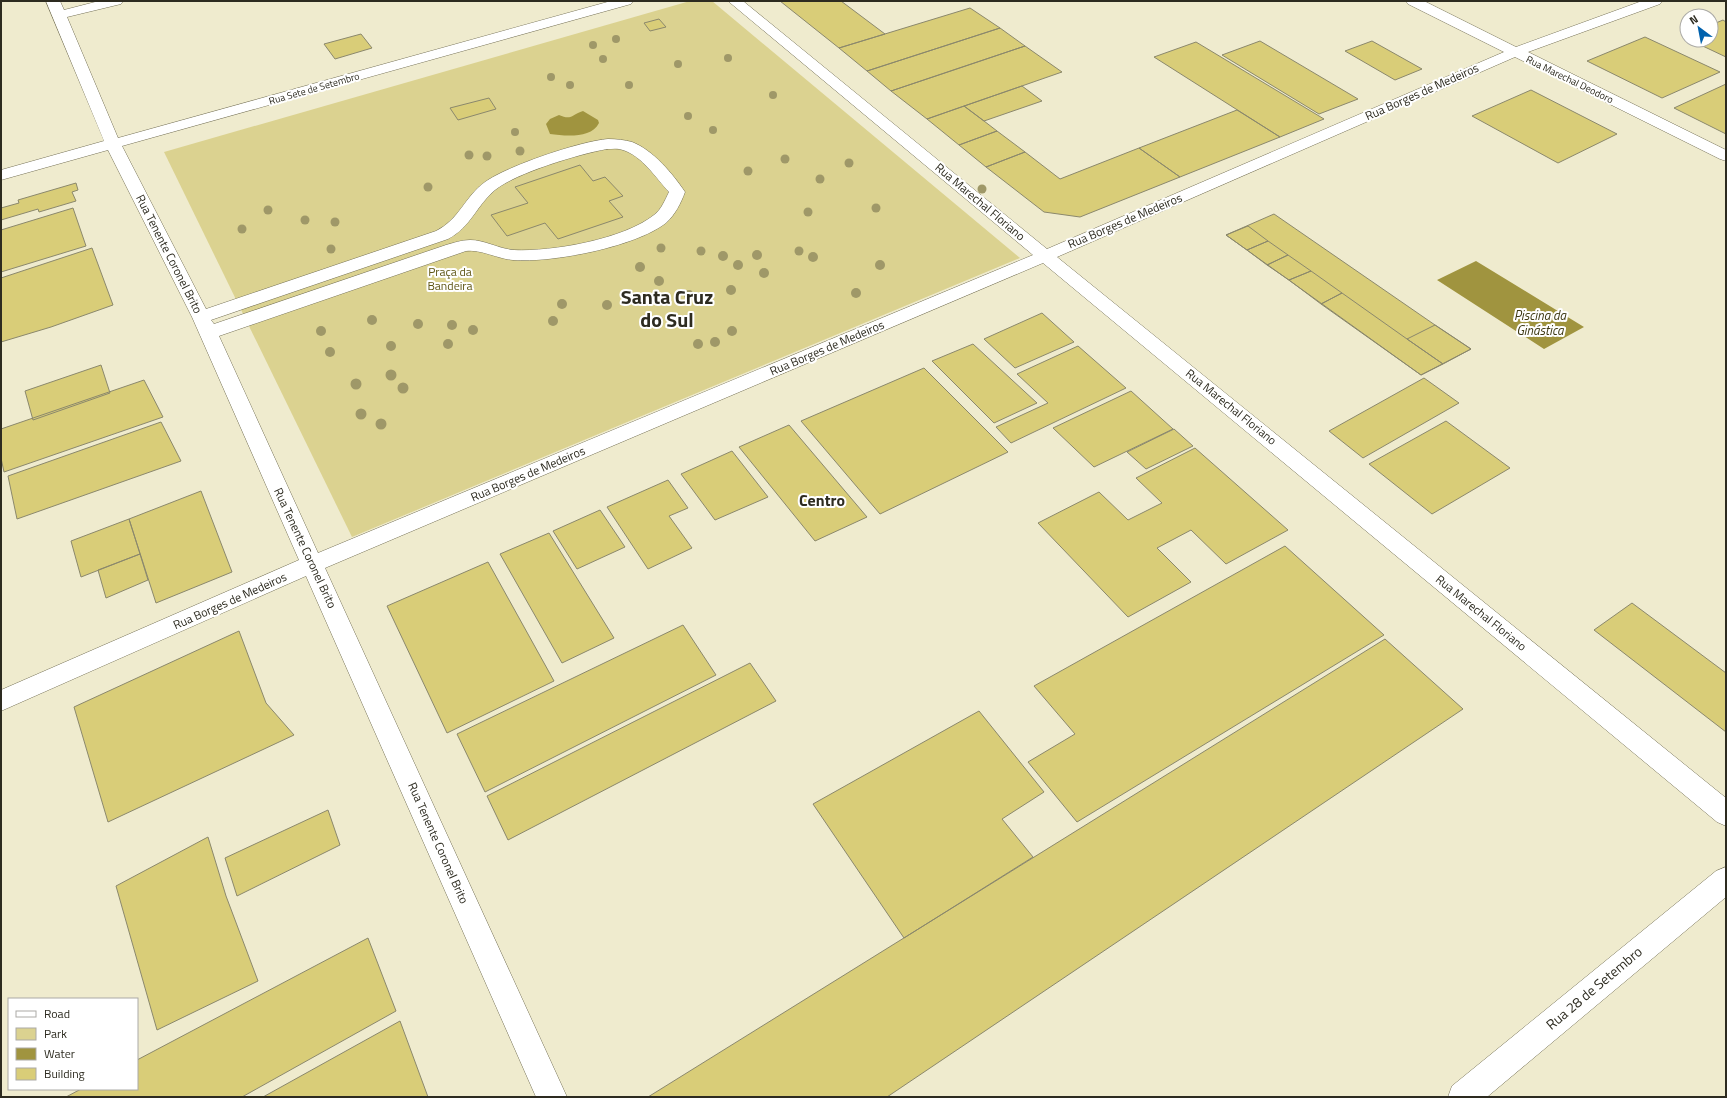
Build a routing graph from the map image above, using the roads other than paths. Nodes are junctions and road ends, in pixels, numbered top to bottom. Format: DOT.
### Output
graph roads {
  1 [pos="116,1"];
  2 [pos="626,1"];
  3 [pos="735,1"];
  4 [pos="1413,1"];
  5 [pos="1655,1"];
  6 [pos="56,8"];
  7 [pos="1515,52"];
  8 [pos="113,144"];
  9 [pos="1726,156"];
  10 [pos="1,175"];
  11 [pos="1045,256"];
  12 [pos="204,325"];
  13 [pos="313,564"];
  14 [pos="1,701"];
  15 [pos="1726,814"];
  16 [pos="1726,880"];
  17 [pos="552,1097"];
  18 [pos="1463,1097"];
  1 -- 6 [label="street"];
  2 -- 8 [label="street, Rua Sete de Setembro"];
  3 -- 11 [label="street, Rua Marechal Floriano"];
  4 -- 7 [label="street, Rua Marechal Deodoro"];
  5 -- 7 [label="street, Rua Borges de Medeiros"];
  6 -- 8 [label="street, Rua Tenente Coronel Brito"];
  7 -- 9 [label="street, Rua Marechal Deodoro"];
  7 -- 11 [label="street, Rua Borges de Medeiros"];
  8 -- 10 [label="street, Rua Sete de Setembro"];
  8 -- 12 [label="street, Rua Tenente Coronel Brito"];
  11 -- 13 [label="street, Rua Borges de Medeiros"];
  11 -- 15 [label="street, Rua Marechal Floriano"];
  12 -- 12 [label="street"];
  12 -- 13 [label="street, Rua Tenente Coronel Brito"];
  13 -- 14 [label="street, Rua Borges de Medeiros"];
  13 -- 17 [label="street, Rua Tenente Coronel Brito"];
  16 -- 18 [label="street, Rua 28 de Setembro"];
}
